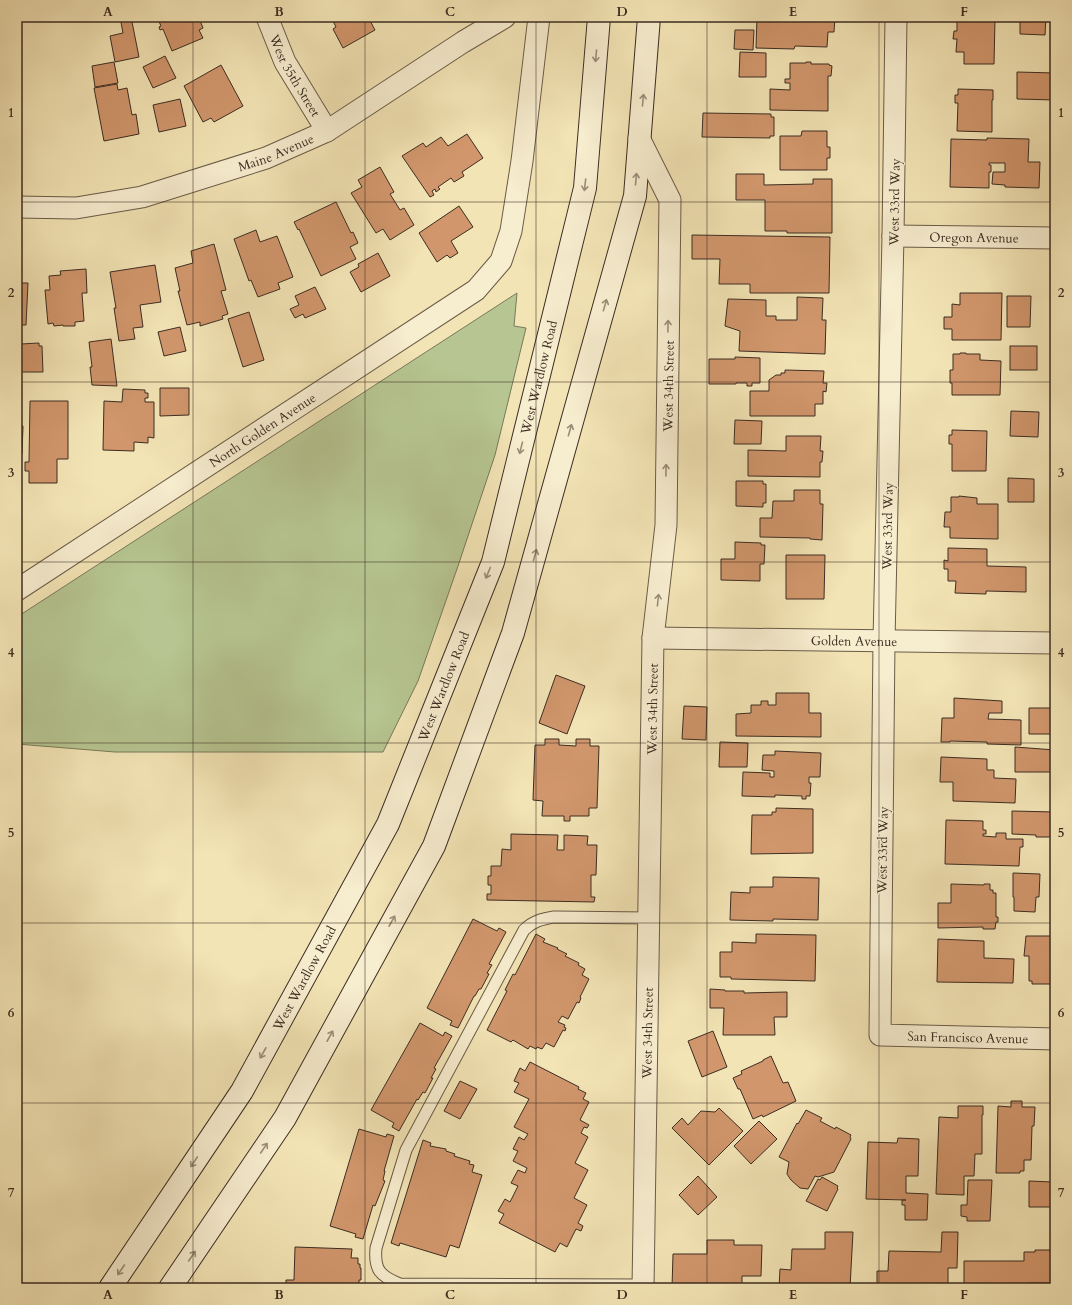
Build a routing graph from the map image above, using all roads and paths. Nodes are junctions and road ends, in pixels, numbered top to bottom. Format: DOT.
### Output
graph roads {
  1 [pos="267,17"];
  2 [pos="505,17"];
  3 [pos="539,17"];
  4 [pos="599,17"];
  5 [pos="649,17"];
  6 [pos="896,17"];
  7 [pos="327,131"];
  8 [pos="639,138"];
  9 [pos="17,207"];
  10 [pos="893,236"];
  11 [pos="1055,238"];
  12 [pos="17,590"];
  13 [pos="654,638"];
  14 [pos="884,641"];
  15 [pos="1055,643"];
  16 [pos="649,918"];
  17 [pos="880,1035"];
  18 [pos="1055,1039"];
  19 [pos="644,1287"];
  20 [pos="110,1288"];
  21 [pos="170,1288"];
  1 -- 7 [label="street, West 35th Street"];
  2 -- 7 [label="street, Maine Avenue"];
  3 -- 12 [label="street, North Golden Avenue"];
  4 -- 20 [label="main road, West Wardlow Road, one-way"];
  8 -- 5 [label="main road, one-way"];
  6 -- 10 [label="street, West 33rd Way"];
  7 -- 9 [label="street, Maine Avenue"];
  13 -- 8 [label="street, West 34th Street, one-way"];
  21 -- 8 [label="main road, one-way"];
  10 -- 11 [label="street, Oregon Avenue"];
  10 -- 14 [label="street, West 33rd Way"];
  13 -- 14 [label="street, Golden Avenue"];
  13 -- 16 [label="street, West 34th Street"];
  14 -- 15 [label="street, Golden Avenue"];
  14 -- 17 [label="street, West 33rd Way"];
  16 -- 19 [label="street, West 34th Street"];
  16 -- 19 [label="lane"];
  17 -- 18 [label="street, San Francisco Avenue"];
}
